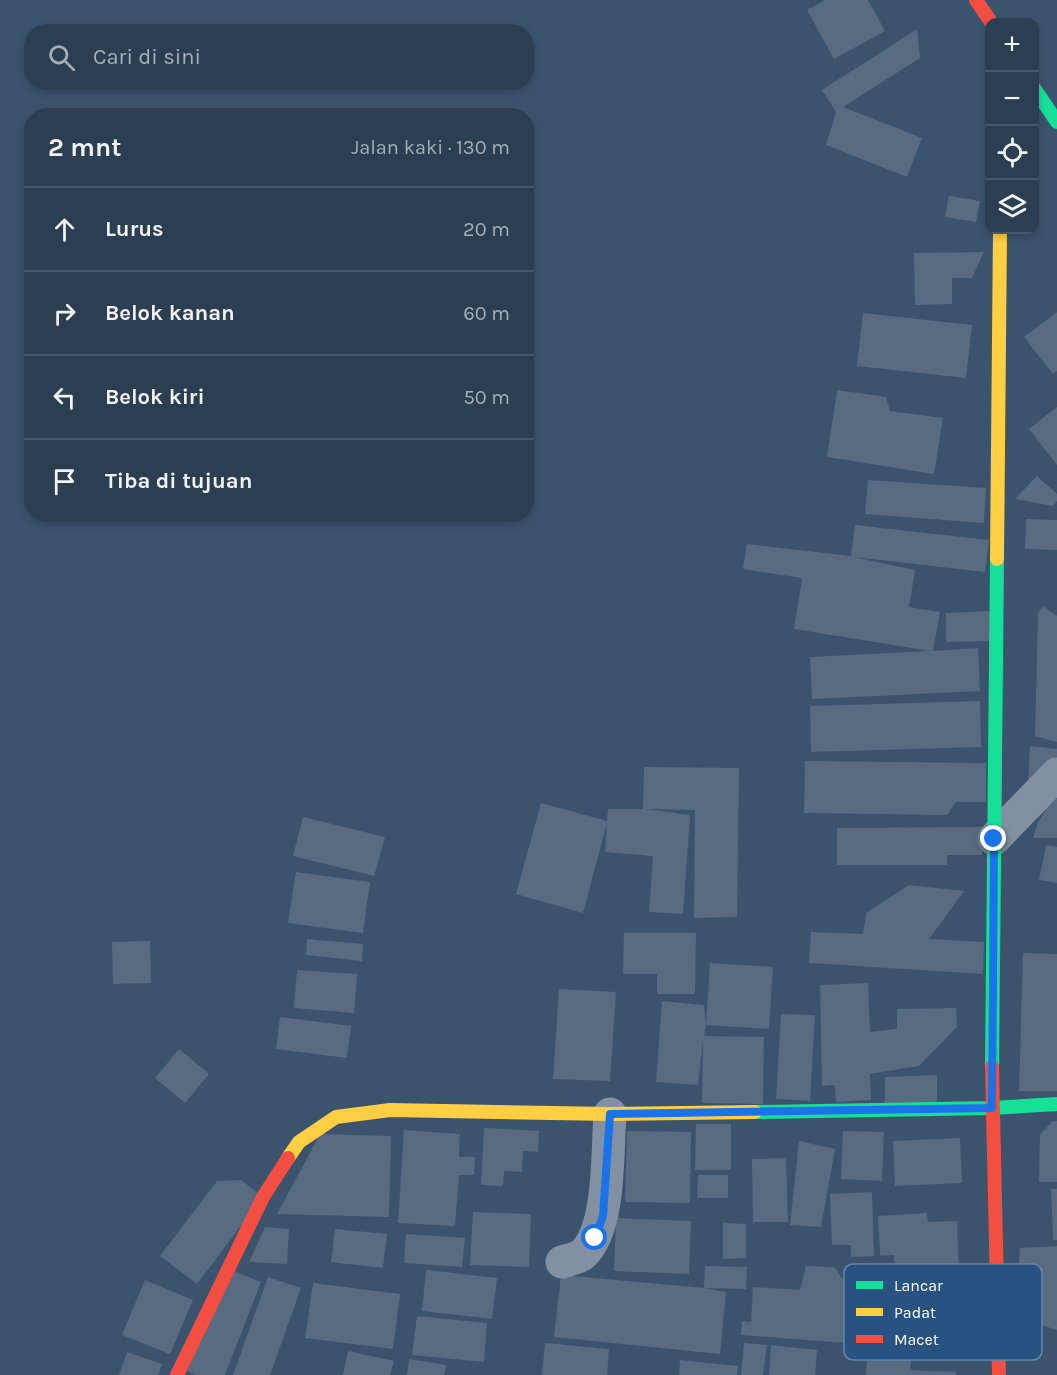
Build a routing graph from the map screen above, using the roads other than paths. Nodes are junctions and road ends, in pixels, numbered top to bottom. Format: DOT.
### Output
graph roads {
  1 [pos="976,0"];
  2 [pos="988,18"];
  3 [pos="1039,94"];
  4 [pos="1057,122"];
  5 [pos="1000,234"];
  6 [pos="1057,774"];
  7 [pos="994,839"];
  8 [pos="1057,1104"];
  9 [pos="992,1108"];
  10 [pos="610,1114"];
  11 [pos="562,1262"];
  12 [pos="996,1264"];
  13 [pos="999,1360"];
  14 [pos="177,1375"];
  15 [pos="999,1375"];
  1 -- 2 [label="main road"];
  3 -- 4 [label="main road"];
  5 -- 7 [label="main road"];
  6 -- 7 [label="street"];
  7 -- 9 [label="main road"];
  8 -- 9 [label="main road"];
  9 -- 10 [label="main road"];
  9 -- 12 [label="main road"];
  10 -- 11 [label="street"];
  10 -- 14 [label="main road"];
  13 -- 15 [label="main road"];
}
